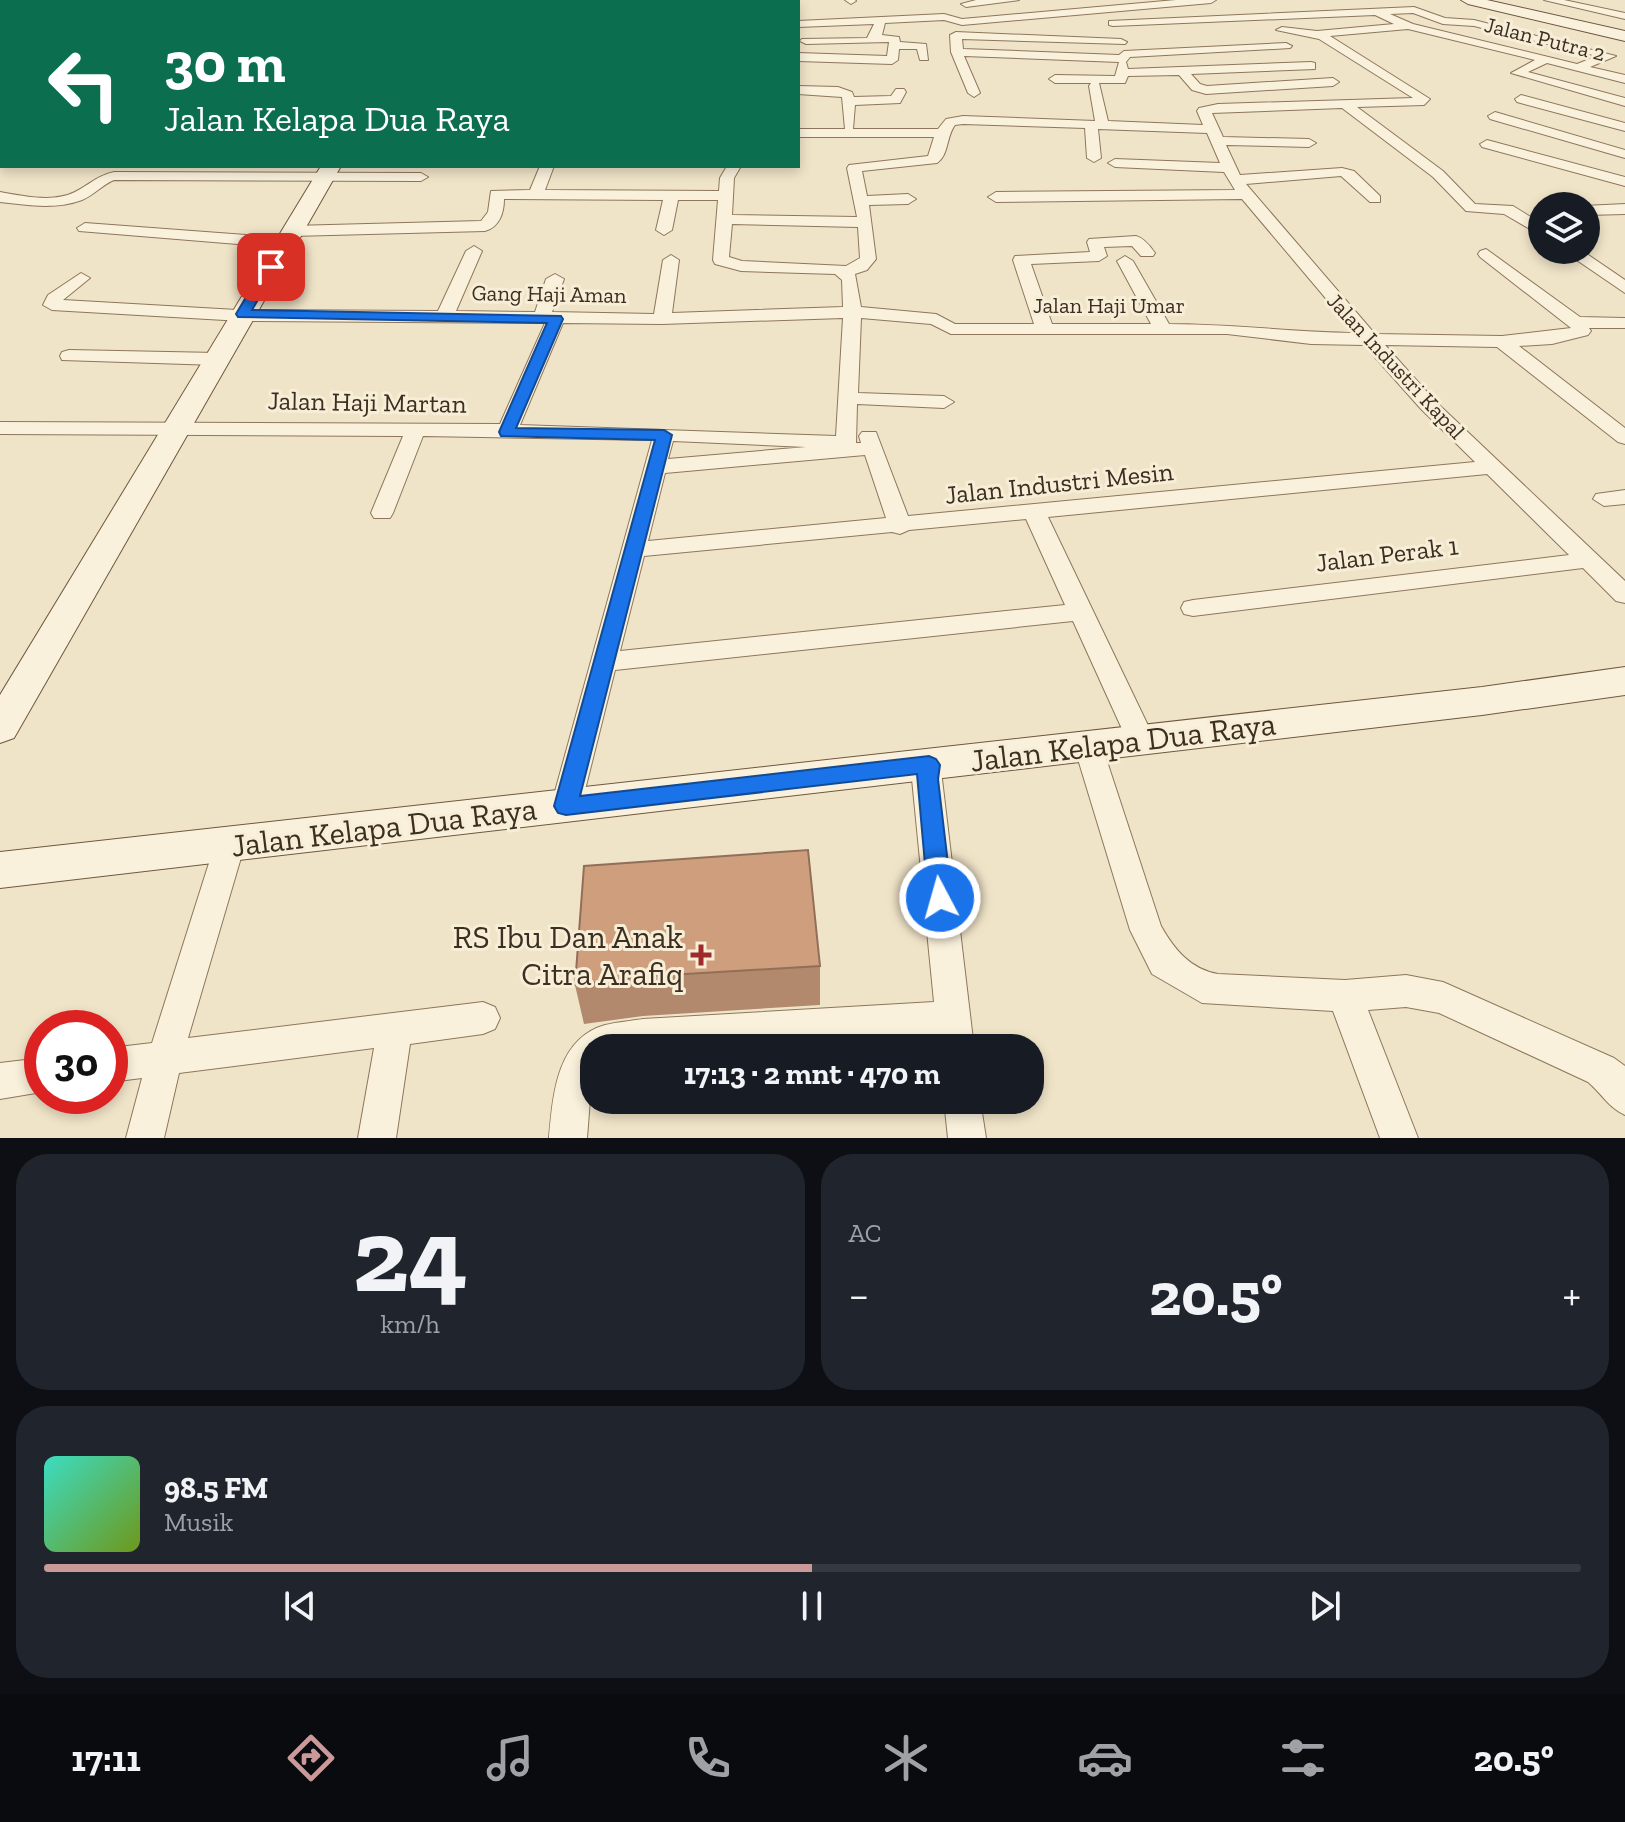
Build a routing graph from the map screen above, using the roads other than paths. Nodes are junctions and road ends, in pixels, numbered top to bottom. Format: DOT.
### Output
graph roads {
  1 [pos="1014,0"];
  2 [pos="1056,0"];
  3 [pos="1211,0"];
  4 [pos="1468,0"];
  5 [pos="1549,0"];
  6 [pos="964,2"];
  7 [pos="1232,6"];
  8 [pos="1087,10"];
  9 [pos="1376,12"];
  10 [pos="1625,16"];
  11 [pos="1258,18"];
  12 [pos="991,19"];
  13 [pos="881,20"];
  14 [pos="962,22"];
  15 [pos="800,24"];
  16 [pos="1080,25"];
  17 [pos="1409,26"];
  18 [pos="1270,31"];
  19 [pos="1622,33"];
  20 [pos="1317,34"];
  21 [pos="956,35"];
  22 [pos="1136,37"];
  23 [pos="875,38"];
  24 [pos="1117,38"];
  25 [pos="1543,40"];
  26 [pos="806,41"];
  27 [pos="894,45"];
  28 [pos="1286,46"];
  29 [pos="1579,48"];
  30 [pos="1514,51"];
  31 [pos="957,52"];
  32 [pos="1610,56"];
  33 [pos="800,57"];
  34 [pos="924,58"];
  35 [pos="1625,59"];
  36 [pos="1545,60"];
  37 [pos="1311,66"];
  38 [pos="1578,67"];
  39 [pos="1183,72"];
  40 [pos="1122,73"];
  41 [pos="1055,79"];
  42 [pos="1625,79"];
  43 [pos="1333,82"];
  44 [pos="1095,86"];
  45 [pos="800,90"];
  46 [pos="900,92"];
  47 [pos="974,93"];
  48 [pos="1521,99"];
  49 [pos="848,101"];
  50 [pos="1350,101"];
  51 [pos="1625,102"];
  52 [pos="1495,116"];
  53 [pos="1096,125"];
  54 [pos="849,126"];
  55 [pos="1625,127"];
  56 [pos="800,133"];
  57 [pos="942,133"];
  58 [pos="1214,135"];
  59 [pos="1309,143"];
  60 [pos="1487,144"];
  61 [pos="1625,154"];
  62 [pos="1094,158"];
  63 [pos="1115,163"];
  64 [pos="546,168"];
  65 [pos="733,168"];
  66 [pos="328,171"];
  67 [pos="109,173"];
  68 [pos="421,177"];
  69 [pos="1236,181"];
  70 [pos="1625,182"];
  71 [pos="536,194"];
  72 [pos="672,195"];
  73 [pos="726,196"];
  74 [pos="0,197"];
  75 [pos="996,197"];
  76 [pos="908,199"];
  77 [pos="1375,199"];
  78 [pos="861,201"];
  79 [pos="1625,209"];
  80 [pos="1600,210"];
  81 [pos="1516,213"];
  82 [pos="1528,213"];
  83 [pos="723,219"];
  84 [pos="1528,221"];
  85 [pos="865,222"];
  86 [pos="85,228"];
  87 [pos="664,230"];
  88 [pos="289,237"];
  89 [pos="474,251"];
  90 [pos="1147,253"];
  91 [pos="1486,254"];
  92 [pos="671,260"];
  93 [pos="1125,261"];
  94 [pos="1590,264"];
  95 [pos="845,272"];
  96 [pos="81,278"];
  97 [pos="555,279"];
  98 [pos="1625,288"];
  99 [pos="854,312"];
  100 [pos="243,315"];
  101 [pos="445,316"];
  102 [pos="548,319"];
  103 [pos="662,319"];
  104 [pos="1576,322"];
  105 [pos="1625,323"];
  106 [pos="1045,329"];
  107 [pos="1163,329"];
  108 [pos="1369,339"];
  109 [pos="1502,342"];
  110 [pos="69,356"];
  111 [pos="217,359"];
  112 [pos="846,398"];
  113 [pos="944,402"];
  114 [pos="0,428"];
  115 [pos="176,428"];
  116 [pos="415,431"];
  117 [pos="507,432"];
  118 [pos="664,435"];
  119 [pos="1625,438"];
  120 [pos="655,467"];
  121 [pos="1491,467"];
  122 [pos="382,513"];
  123 [pos="1035,514"];
  124 [pos="900,527"];
  125 [pos="633,550"];
  126 [pos="1588,560"];
  127 [pos="1625,595"];
  128 [pos="1193,608"];
  129 [pos="1080,612"];
  130 [pos="603,662"];
  131 [pos="1625,681"];
  132 [pos="0,728"];
  133 [pos="1141,740"];
  134 [pos="1088,746"];
  135 [pos="929,765"];
  136 [pos="566,806"];
  137 [pos="230,844"];
  138 [pos="0,870"];
  139 [pos="1345,996"];
  140 [pos="483,1018"];
  141 [pos="395,1029"];
  142 [pos="954,1032"];
  143 [pos="798,1034"];
  144 [pos="165,1057"];
  145 [pos="128,1062"];
  146 [pos="580,1062"];
  147 [pos="24,1078"];
  148 [pos="0,1081"];
  149 [pos="1625,1097"];
  150 [pos="964,1114"];
  151 [pos="145,1138"];
  152 [pos="377,1138"];
  153 [pos="568,1138"];
  154 [pos="967,1138"];
  155 [pos="1399,1138"];
  1 -- 6 [label="street"];
  2 -- 8 [label="street"];
  3 -- 8 [label="street"];
  4 -- 19 [label="main road"];
  5 -- 10 [label="street"];
  6 -- 12 [label="street"];
  7 -- 11 [label="street"];
  8 -- 12 [label="street"];
  8 -- 24 [label="street"];
  9 -- 11 [label="street"];
  9 -- 17 [label="street, Jalan Putra 2"];
  9 -- 25 [label="street"];
  11 -- 18 [label="street"];
  11 -- 24 [label="street"];
  12 -- 14 [label="street"];
  12 -- 16 [label="street"];
  13 -- 14 [label="street"];
  13 -- 15 [label="street"];
  13 -- 23 [label="street"];
  14 -- 21 [label="street"];
  17 -- 20 [label="street, Jalan Putra 2"];
  17 -- 30 [label="street, Jalan Putra 2"];
  18 -- 20 [label="street"];
  18 -- 28 [label="street"];
  19 -- 29 [label="street"];
  20 -- 50 [label="street"];
  21 -- 24 [label="street"];
  21 -- 31 [label="street"];
  22 -- 24 [label="street"];
  23 -- 26 [label="street"];
  23 -- 27 [label="street"];
  24 -- 28 [label="street"];
  24 -- 31 [label="street"];
  24 -- 40 [label="street"];
  25 -- 29 [label="street"];
  25 -- 30 [label="street"];
  27 -- 33 [label="street"];
  27 -- 34 [label="street"];
  28 -- 37 [label="street"];
  29 -- 32 [label="street"];
  30 -- 36 [label="street, Jalan Putra 2"];
  31 -- 47 [label="street"];
  32 -- 35 [label="street"];
  32 -- 38 [label="street"];
  36 -- 38 [label="street, Jalan Putra 2"];
  36 -- 51 [label="street"];
  37 -- 39 [label="street"];
  37 -- 43 [label="street"];
  38 -- 42 [label="street, Jalan Putra 2"];
  39 -- 40 [label="street"];
  39 -- 43 [label="street"];
  40 -- 41 [label="street"];
  43 -- 50 [label="street"];
  44 -- 53 [label="street"];
  45 -- 49 [label="street"];
  46 -- 49 [label="street"];
  48 -- 55 [label="street"];
  49 -- 54 [label="street"];
  50 -- 58 [label="street, Jalan Industri Kapal"];
  50 -- 81 [label="street"];
  52 -- 61 [label="street"];
  53 -- 57 [label="street"];
  53 -- 58 [label="street"];
  53 -- 62 [label="street"];
  56 -- 57 [label="street"];
  57 -- 78 [label="street"];
  58 -- 59 [label="street"];
  58 -- 69 [label="street, Jalan Industri Kapal"];
  60 -- 70 [label="street"];
  63 -- 69 [label="street"];
  64 -- 71 [label="street"];
  65 -- 73 [label="street"];
  66 -- 67 [label="street"];
  66 -- 68 [label="street"];
  66 -- 88 [label="main road"];
  67 -- 74 [label="street"];
  69 -- 75 [label="street"];
  69 -- 77 [label="street"];
  69 -- 108 [label="street, Jalan Industri Kapal"];
  71 -- 72 [label="street"];
  71 -- 88 [label="street"];
  72 -- 73 [label="street"];
  72 -- 87 [label="street"];
  73 -- 83 [label="street"];
  76 -- 78 [label="street"];
  78 -- 85 [label="street"];
  79 -- 80 [label="street"];
  81 -- 82 [label="street"];
  81 -- 84 [label="street"];
  83 -- 85 [label="street"];
  83 -- 95 [label="street"];
  85 -- 95 [label="street"];
  86 -- 88 [label="street"];
  88 -- 100 [label="main road"];
  89 -- 101 [label="street"];
  90 -- 106 [label="street"];
  91 -- 104 [label="street"];
  92 -- 103 [label="street"];
  93 -- 107 [label="street"];
  94 -- 98 [label="street"];
  95 -- 99 [label="street"];
  96 -- 100 [label="street, Gang Haji Aman"];
  97 -- 102 [label="street"];
  99 -- 103 [label="street, Gang Haji Aman"];
  99 -- 106 [label="street, Jalan Haji Umar"];
  99 -- 112 [label="street"];
  100 -- 101 [label="street, Gang Haji Aman"];
  100 -- 111 [label="main road"];
  101 -- 102 [label="street, Gang Haji Aman"];
  102 -- 103 [label="street, Gang Haji Aman"];
  102 -- 117 [label="street"];
  104 -- 105 [label="street"];
  104 -- 109 [label="street, Jalan Haji Umar"];
  106 -- 107 [label="street, Jalan Haji Umar"];
  107 -- 108 [label="street, Jalan Haji Umar"];
  108 -- 109 [label="street, Jalan Haji Umar"];
  108 -- 121 [label="street, Jalan Industri Kapal"];
  109 -- 119 [label="street"];
  110 -- 111 [label="street"];
  111 -- 115 [label="main road"];
  112 -- 113 [label="street"];
  112 -- 118 [label="street, Jalan Haji Martan"];
  114 -- 115 [label="street, Jalan Haji Martan"];
  115 -- 116 [label="street, Jalan Haji Martan"];
  115 -- 132 [label="main road"];
  116 -- 117 [label="street, Jalan Haji Martan"];
  116 -- 122 [label="street"];
  117 -- 118 [label="street, Jalan Haji Martan"];
  118 -- 120 [label="street"];
  120 -- 124 [label="street"];
  120 -- 125 [label="street"];
  121 -- 123 [label="street, Jalan Industri Mesin"];
  121 -- 126 [label="street, Jalan Industri Kapal"];
  123 -- 124 [label="street, Jalan Industri Mesin"];
  123 -- 129 [label="street"];
  124 -- 125 [label="street, Jalan Industri Mesin"];
  125 -- 130 [label="street"];
  126 -- 127 [label="street, Jalan Industri Kapal"];
  126 -- 128 [label="street, Jalan Perak 1"];
  129 -- 130 [label="street"];
  129 -- 133 [label="street"];
  130 -- 136 [label="street"];
  131 -- 133 [label="main road, Jalan Kelapa Dua Raya"];
  133 -- 134 [label="main road, Jalan Kelapa Dua Raya"];
  134 -- 135 [label="main road, Jalan Kelapa Dua Raya"];
  134 -- 139 [label="street"];
  135 -- 136 [label="main road, Jalan Kelapa Dua Raya"];
  135 -- 142 [label="street"];
  136 -- 137 [label="main road, Jalan Kelapa Dua Raya"];
  137 -- 138 [label="main road, Jalan Kelapa Dua Raya"];
  137 -- 144 [label="street"];
  139 -- 149 [label="street"];
  139 -- 155 [label="street"];
  140 -- 141 [label="street"];
  141 -- 144 [label="street"];
  141 -- 152 [label="street"];
  142 -- 143 [label="street"];
  144 -- 145 [label="street"];
  144 -- 151 [label="street"];
  146 -- 153 [label="street"];
  147 -- 148 [label="street"];
  150 -- 154 [label="street"];
}
